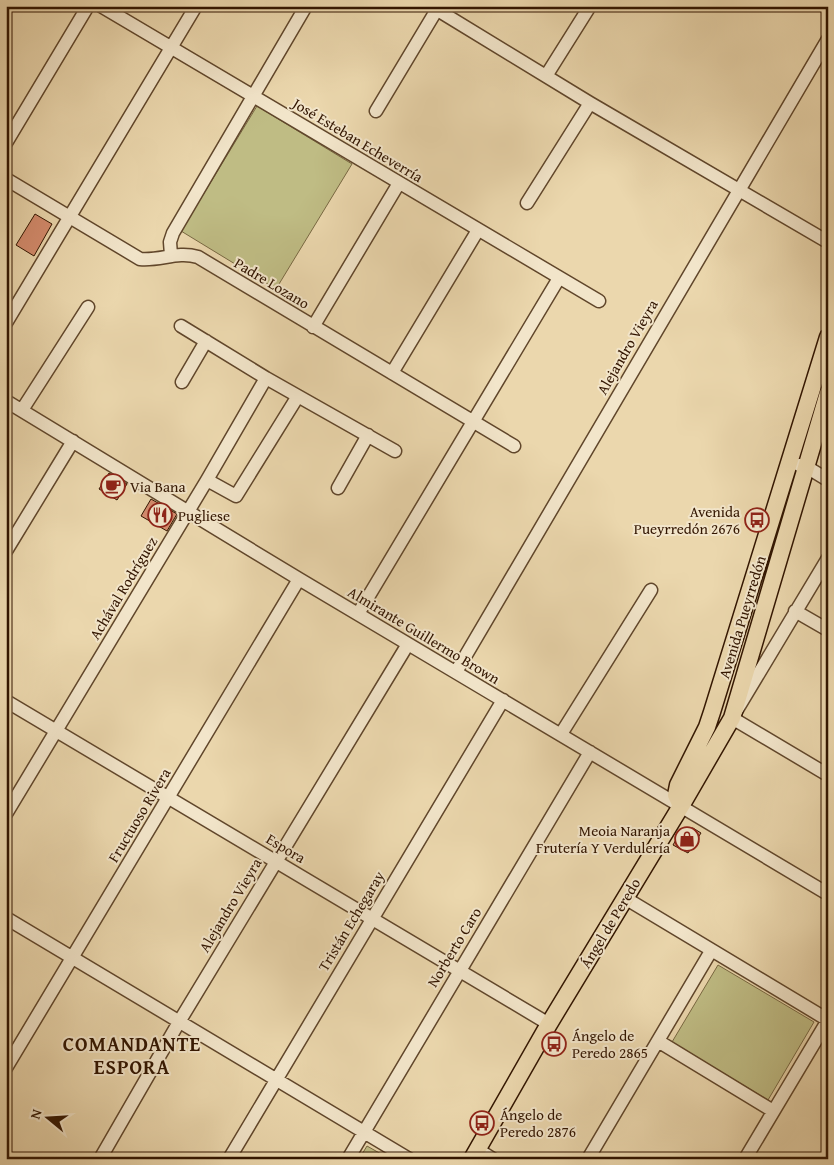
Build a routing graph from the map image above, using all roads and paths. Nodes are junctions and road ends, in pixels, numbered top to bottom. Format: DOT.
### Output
graph roads {
  1 [pos="88,6"];
  2 [pos="100,6"];
  3 [pos="196,6"];
  4 [pos="306,6"];
  5 [pos="590,6"];
  6 [pos="436,7"];
  7 [pos="828,38"];
  8 [pos="171,48"];
  9 [pos="546,76"];
  10 [pos="253,97"];
  11 [pos="590,103"];
  12 [pos="376,111"];
  13 [pos="6,143"];
  14 [pos="6,179"];
  15 [pos="399,183"];
  16 [pos="738,190"];
  17 [pos="527,204"];
  18 [pos="70,217"];
  19 [pos="478,230"];
  20 [pos="828,242"];
  21 [pos="171,256"];
  22 [pos="559,278"];
  23 [pos="599,301"];
  24 [pos="88,308"];
  25 [pos="6,323"];
  26 [pos="181,326"];
  27 [pos="313,327"];
  28 [pos="828,337"];
  29 [pos="206,341"];
  30 [pos="392,373"];
  31 [pos="266,378"];
  32 [pos="182,382"];
  33 [pos="828,393"];
  34 [pos="298,396"];
  35 [pos="6,401"];
  36 [pos="22,410"];
  37 [pos="473,422"];
  38 [pos="368,435"];
  39 [pos="74,441"];
  40 [pos="514,446"];
  41 [pos="395,451"];
  42 [pos="789,462"];
  43 [pos="805,466"];
  44 [pos="207,480"];
  45 [pos="828,480"];
  46 [pos="338,488"];
  47 [pos="187,511"];
  48 [pos="7,547"];
  49 [pos="828,558"];
  50 [pos="299,579"];
  51 [pos="650,590"];
  52 [pos="795,611"];
  53 [pos="358,614"];
  54 [pos="828,630"];
  55 [pos="408,644"];
  56 [pos="456,672"];
  57 [pos="503,700"];
  58 [pos="6,701"];
  59 [pos="732,718"];
  60 [pos="56,730"];
  61 [pos="561,734"];
  62 [pos="590,752"];
  63 [pos="828,775"];
  64 [pos="169,797"];
  65 [pos="681,806"];
  66 [pos="6,814"];
  67 [pos="276,861"];
  68 [pos="828,894"];
  69 [pos="625,898"];
  70 [pos="6,918"];
  71 [pos="371,918"];
  72 [pos="711,951"];
  73 [pos="72,958"];
  74 [pos="459,970"];
  75 [pos="828,1020"];
  76 [pos="179,1022"];
  77 [pos="549,1024"];
  78 [pos="658,1042"];
  79 [pos="6,1068"];
  80 [pos="276,1080"];
  81 [pos="773,1111"];
  82 [pos="364,1132"];
  83 [pos="475,1154"];
  84 [pos="100,1159"];
  85 [pos="229,1159"];
  86 [pos="348,1159"];
  87 [pos="409,1159"];
  88 [pos="493,1159"];
  89 [pos="588,1159"];
  90 [pos="745,1159"];
  1 -- 13 [label="street"];
  2 -- 8 [label="street, José Esteban Echeverría"];
  3 -- 8 [label="street"];
  4 -- 10 [label="street"];
  5 -- 9 [label="street"];
  6 -- 9 [label="street"];
  6 -- 12 [label="street"];
  7 -- 16 [label="street, Alejandro Vieyra"];
  8 -- 10 [label="street, José Esteban Echeverría"];
  8 -- 18 [label="street"];
  9 -- 11 [label="street"];
  10 -- 15 [label="street, José Esteban Echeverría"];
  10 -- 21 [label="street"];
  11 -- 16 [label="street"];
  11 -- 17 [label="street"];
  14 -- 18 [label="street, Padre Lozano"];
  15 -- 19 [label="street, José Esteban Echeverría"];
  15 -- 27 [label="street"];
  16 -- 20 [label="street"];
  16 -- 56 [label="street, Alejandro Vieyra"];
  18 -- 21 [label="street, Padre Lozano"];
  18 -- 25 [label="street"];
  19 -- 22 [label="street, José Esteban Echeverría"];
  19 -- 30 [label="street"];
  21 -- 27 [label="street, Padre Lozano"];
  22 -- 23 [label="street, José Esteban Echeverría"];
  22 -- 37 [label="street"];
  24 -- 36 [label="street"];
  26 -- 29 [label="street"];
  27 -- 30 [label="street, Padre Lozano"];
  28 -- 42 [label="main road, Avenida Pueyrredón"];
  29 -- 31 [label="street"];
  29 -- 32 [label="street"];
  30 -- 37 [label="street, Padre Lozano"];
  31 -- 34 [label="street"];
  31 -- 44 [label="street, Achával Rodríguez"];
  33 -- 43 [label="main road, Avenida Pueyrredón"];
  34 -- 38 [label="street"];
  34 -- 44 [label="street"];
  35 -- 36 [label="street, Almirante Guillermo Brown"];
  36 -- 39 [label="street, Almirante Guillermo Brown"];
  37 -- 40 [label="street, Padre Lozano"];
  37 -- 53 [label="street"];
  38 -- 41 [label="street"];
  38 -- 46 [label="street"];
  39 -- 47 [label="street, Almirante Guillermo Brown"];
  39 -- 48 [label="street"];
  42 -- 43 [label="street"];
  42 -- 65 [label="main road, Avenida Pueyrredón"];
  43 -- 45 [label="street"];
  43 -- 59 [label="main road, Avenida Pueyrredón"];
  44 -- 47 [label="street, Achával Rodríguez"];
  47 -- 50 [label="street, Almirante Guillermo Brown"];
  47 -- 60 [label="street, Achával Rodríguez"];
  49 -- 52 [label="street, Ángel de Peredo"];
  50 -- 53 [label="street, Almirante Guillermo Brown"];
  50 -- 64 [label="street, Fructuoso Rivera"];
  51 -- 61 [label="street"];
  52 -- 54 [label="street"];
  52 -- 59 [label="street, Ángel de Peredo"];
  53 -- 55 [label="street, Almirante Guillermo Brown"];
  55 -- 56 [label="street, Almirante Guillermo Brown"];
  55 -- 67 [label="street, Alejandro Vieyra"];
  56 -- 57 [label="street, Almirante Guillermo Brown"];
  57 -- 61 [label="street, Almirante Guillermo Brown"];
  57 -- 71 [label="street, Tristán Echegaray"];
  58 -- 60 [label="street, Espora"];
  59 -- 63 [label="street"];
  59 -- 65 [label="main road, Ángel de Peredo"];
  60 -- 64 [label="street, Espora"];
  60 -- 66 [label="street, Achával Rodríguez"];
  61 -- 62 [label="street, Almirante Guillermo Brown"];
  62 -- 65 [label="street, Almirante Guillermo Brown"];
  62 -- 74 [label="street, Norberto Caro"];
  64 -- 67 [label="street, Espora"];
  64 -- 73 [label="street, Fructuoso Rivera"];
  65 -- 68 [label="street, Almirante Guillermo Brown"];
  65 -- 69 [label="main road, Ángel de Peredo"];
  67 -- 71 [label="street, Espora"];
  67 -- 76 [label="street, Alejandro Vieyra"];
  69 -- 72 [label="street"];
  69 -- 77 [label="main road, Ángel de Peredo"];
  70 -- 73 [label="street"];
  71 -- 74 [label="street, Espora"];
  71 -- 80 [label="street, Tristán Echegaray"];
  72 -- 75 [label="street"];
  72 -- 78 [label="street"];
  73 -- 76 [label="street"];
  73 -- 79 [label="street, Fructuoso Rivera"];
  74 -- 77 [label="street, Espora"];
  74 -- 82 [label="street, Norberto Caro"];
  75 -- 81 [label="street"];
  76 -- 80 [label="street"];
  76 -- 84 [label="street, Alejandro Vieyra"];
  77 -- 83 [label="main road, Ángel de Peredo"];
  78 -- 81 [label="street"];
  78 -- 89 [label="street"];
  80 -- 82 [label="street"];
  80 -- 85 [label="street, Tristán Echegaray"];
  81 -- 90 [label="street"];
  82 -- 86 [label="street, Norberto Caro"];
  82 -- 87 [label="street"];
  83 -- 88 [label="street"];
}
